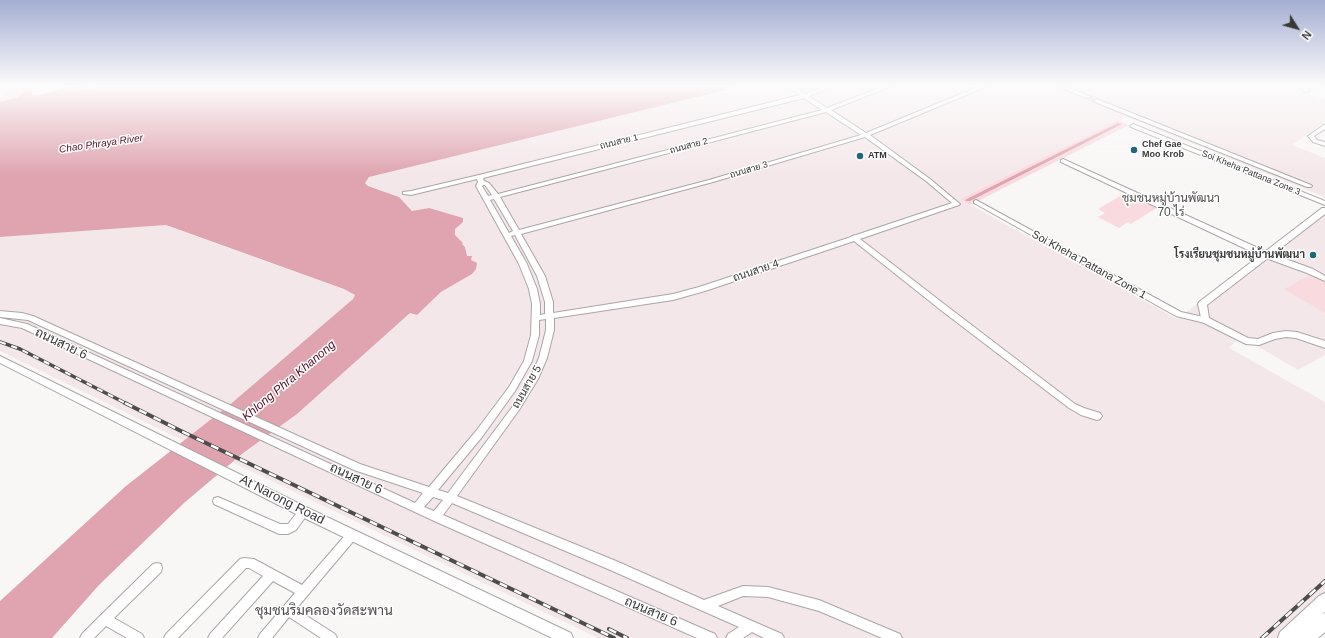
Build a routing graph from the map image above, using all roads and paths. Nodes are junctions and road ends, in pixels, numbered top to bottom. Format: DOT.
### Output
graph roads {
  1 [pos="727,116"];
  2 [pos="805,116"];
  3 [pos="836,116"];
  4 [pos="913,116"];
  5 [pos="1134,116"];
  6 [pos="1133,126"];
  7 [pos="1325,126"];
  8 [pos="866,135"];
  9 [pos="1325,144"];
  10 [pos="1063,161"];
  11 [pos="480,179"];
  12 [pos="1309,186"];
  13 [pos="405,193"];
  14 [pos="496,196"];
  15 [pos="486,199"];
  16 [pos="976,202"];
  17 [pos="1325,203"];
  18 [pos="1325,210"];
  19 [pos="516,232"];
  20 [pos="508,235"];
  21 [pos="854,237"];
  22 [pos="1266,255"];
  23 [pos="1325,279"];
  24 [pos="0,314"];
  25 [pos="550,316"];
  26 [pos="537,318"];
  27 [pos="1204,320"];
  28 [pos="0,321"];
  29 [pos="1325,345"];
  30 [pos="0,359"];
  31 [pos="1097,416"];
  32 [pos="430,491"];
  33 [pos="450,498"];
  34 [pos="218,501"];
  35 [pos="417,508"];
  36 [pos="304,512"];
  37 [pos="436,517"];
  38 [pos="352,535"];
  39 [pos="157,568"];
  40 [pos="271,575"];
  41 [pos="303,592"];
  42 [pos="1325,601"];
  43 [pos="705,605"];
  44 [pos="288,610"];
  45 [pos="105,619"];
  46 [pos="1325,621"];
  47 [pos="751,626"];
  48 [pos="86,638"];
  49 [pos="138,638"];
  50 [pos="170,638"];
  51 [pos="214,638"];
  52 [pos="264,638"];
  53 [pos="331,638"];
  54 [pos="566,638"];
  55 [pos="712,638"];
  56 [pos="732,638"];
  57 [pos="778,638"];
  58 [pos="896,638"];
  59 [pos="1286,638"];
  60 [pos="1306,638"];
  1 -- 11 [label="street, ถนนสาย 1"];
  2 -- 14 [label="street, ถนนสาย 2"];
  3 -- 8 [label="street"];
  4 -- 8 [label="street, ถนนสาย 3"];
  5 -- 12 [label="street"];
  6 -- 17 [label="street, Soi Kheha Pattana Zone 3"];
  7 -- 9 [label="street"];
  8 -- 19 [label="street, ถนนสาย 3"];
  8 -- 21 [label="street, ถนนสาย 4"];
  10 -- 22 [label="street"];
  11 -- 13 [label="street, ถนนสาย 1"];
  11 -- 14 [label="street, ถนนสาย 5"];
  11 -- 15 [label="street, ถนนสาย 5"];
  14 -- 15 [label="street, ถนนสาย 2"];
  14 -- 19 [label="street, ถนนสาย 5"];
  15 -- 20 [label="street, ถนนสาย 5"];
  16 -- 27 [label="street, Soi Kheha Pattana Zone 1"];
  18 -- 22 [label="street"];
  19 -- 20 [label="street, ถนนสาย 3"];
  19 -- 25 [label="street, ถนนสาย 5"];
  20 -- 26 [label="street, ถนนสาย 5"];
  21 -- 25 [label="street, ถนนสาย 4"];
  21 -- 31 [label="street"];
  22 -- 23 [label="street"];
  22 -- 27 [label="street"];
  24 -- 32 [label="street, ถนนสาย 6"];
  25 -- 26 [label="street, ถนนสาย 4"];
  25 -- 33 [label="street, ถนนสาย 5"];
  26 -- 32 [label="street, ถนนสาย 5"];
  27 -- 29 [label="street"];
  28 -- 35 [label="street, ถนนสาย 6"];
  30 -- 36 [label="street, At Narong Road"];
  32 -- 33 [label="street, ถนนสาย 6"];
  32 -- 35 [label="street, ถนนสาย 5"];
  33 -- 37 [label="street, ถนนสาย 5"];
  33 -- 43 [label="street, ถนนสาย 6"];
  34 -- 36 [label="street"];
  35 -- 37 [label="street, ถนนสาย 6"];
  36 -- 38 [label="street, At Narong Road"];
  37 -- 55 [label="street, ถนนสาย 6"];
  38 -- 41 [label="street"];
  38 -- 54 [label="street, At Narong Road"];
  39 -- 45 [label="street"];
  40 -- 41 [label="street"];
  40 -- 50 [label="street"];
  40 -- 51 [label="street"];
  41 -- 44 [label="street"];
  42 -- 59 [label="main road"];
  43 -- 47 [label="street, ถนนสาย 6"];
  43 -- 58 [label="street"];
  44 -- 52 [label="street"];
  44 -- 53 [label="street"];
  45 -- 48 [label="street"];
  45 -- 49 [label="street"];
  46 -- 60 [label="main road"];
  47 -- 56 [label="street"];
  47 -- 57 [label="street, ถนนสาย 6"];
}
